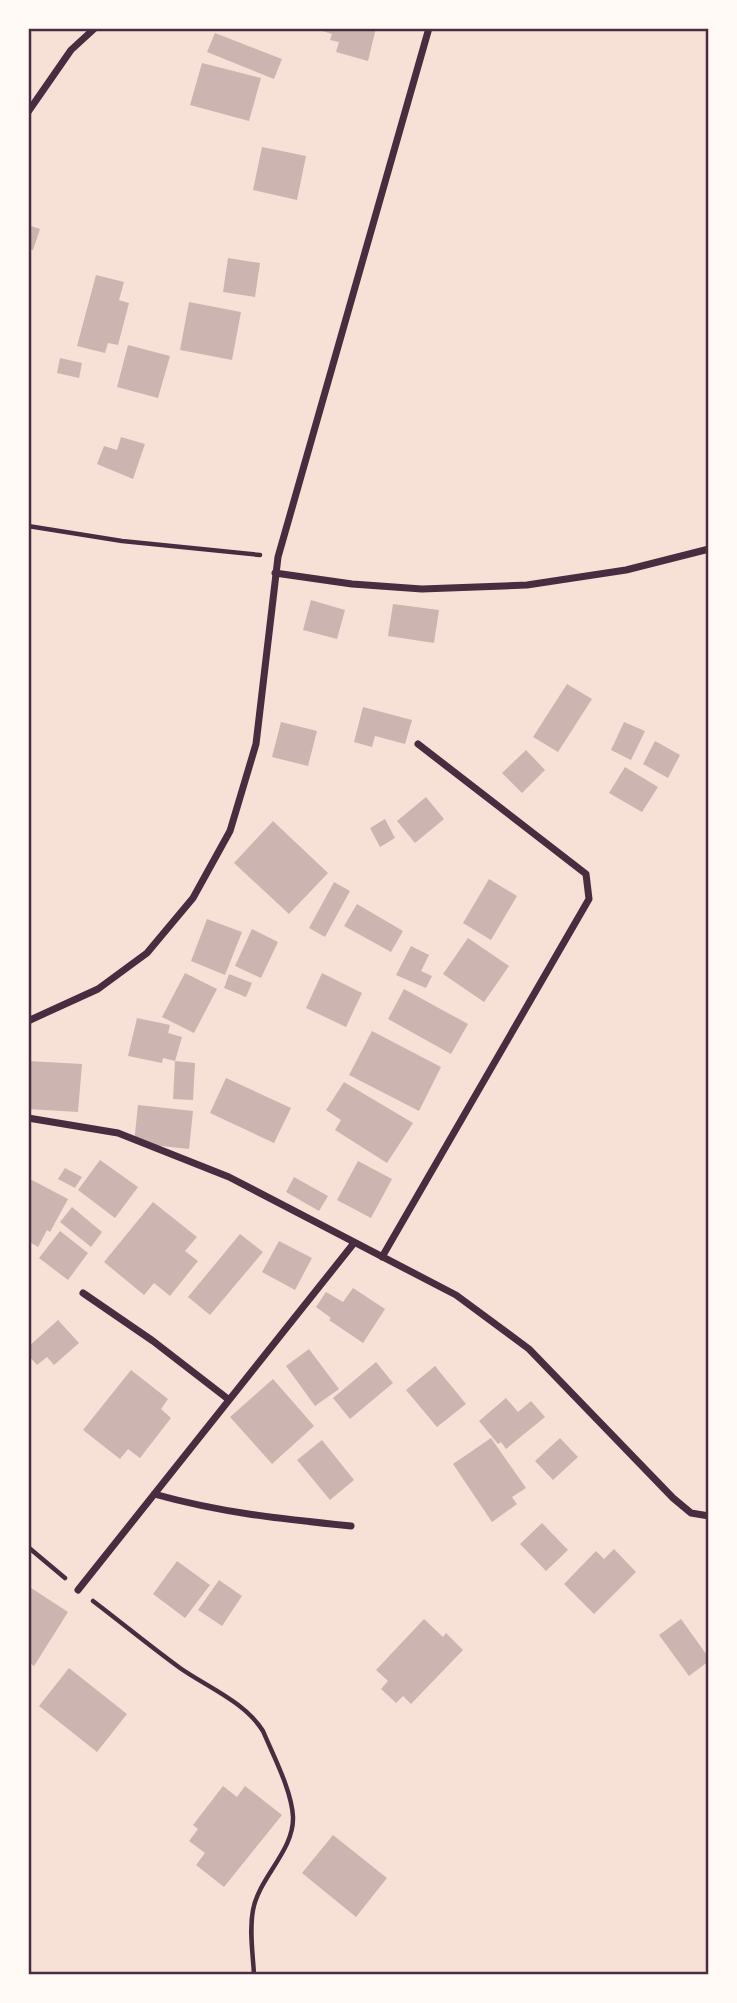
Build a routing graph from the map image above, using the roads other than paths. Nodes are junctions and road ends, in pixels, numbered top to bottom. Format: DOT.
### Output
graph roads {
  1 [pos="95,28"];
  2 [pos="429,28"];
  3 [pos="28,113"];
  4 [pos="709,549"];
  5 [pos="275,573"];
  6 [pos="418,744"];
  7 [pos="28,1021"];
  8 [pos="28,1118"];
  9 [pos="354,1243"];
  10 [pos="382,1257"];
  11 [pos="83,1293"];
  12 [pos="228,1399"];
  13 [pos="154,1494"];
  14 [pos="709,1516"];
  15 [pos="351,1525"];
  16 [pos="78,1590"];
  1 -- 3 [label="street"];
  2 -- 5 [label="street"];
  4 -- 5 [label="street"];
  5 -- 7 [label="street"];
  6 -- 10 [label="street"];
  8 -- 9 [label="street"];
  9 -- 10 [label="street"];
  9 -- 12 [label="street"];
  10 -- 14 [label="street"];
  11 -- 12 [label="street"];
  12 -- 13 [label="street"];
  13 -- 15 [label="street"];
  13 -- 16 [label="street"];
}
